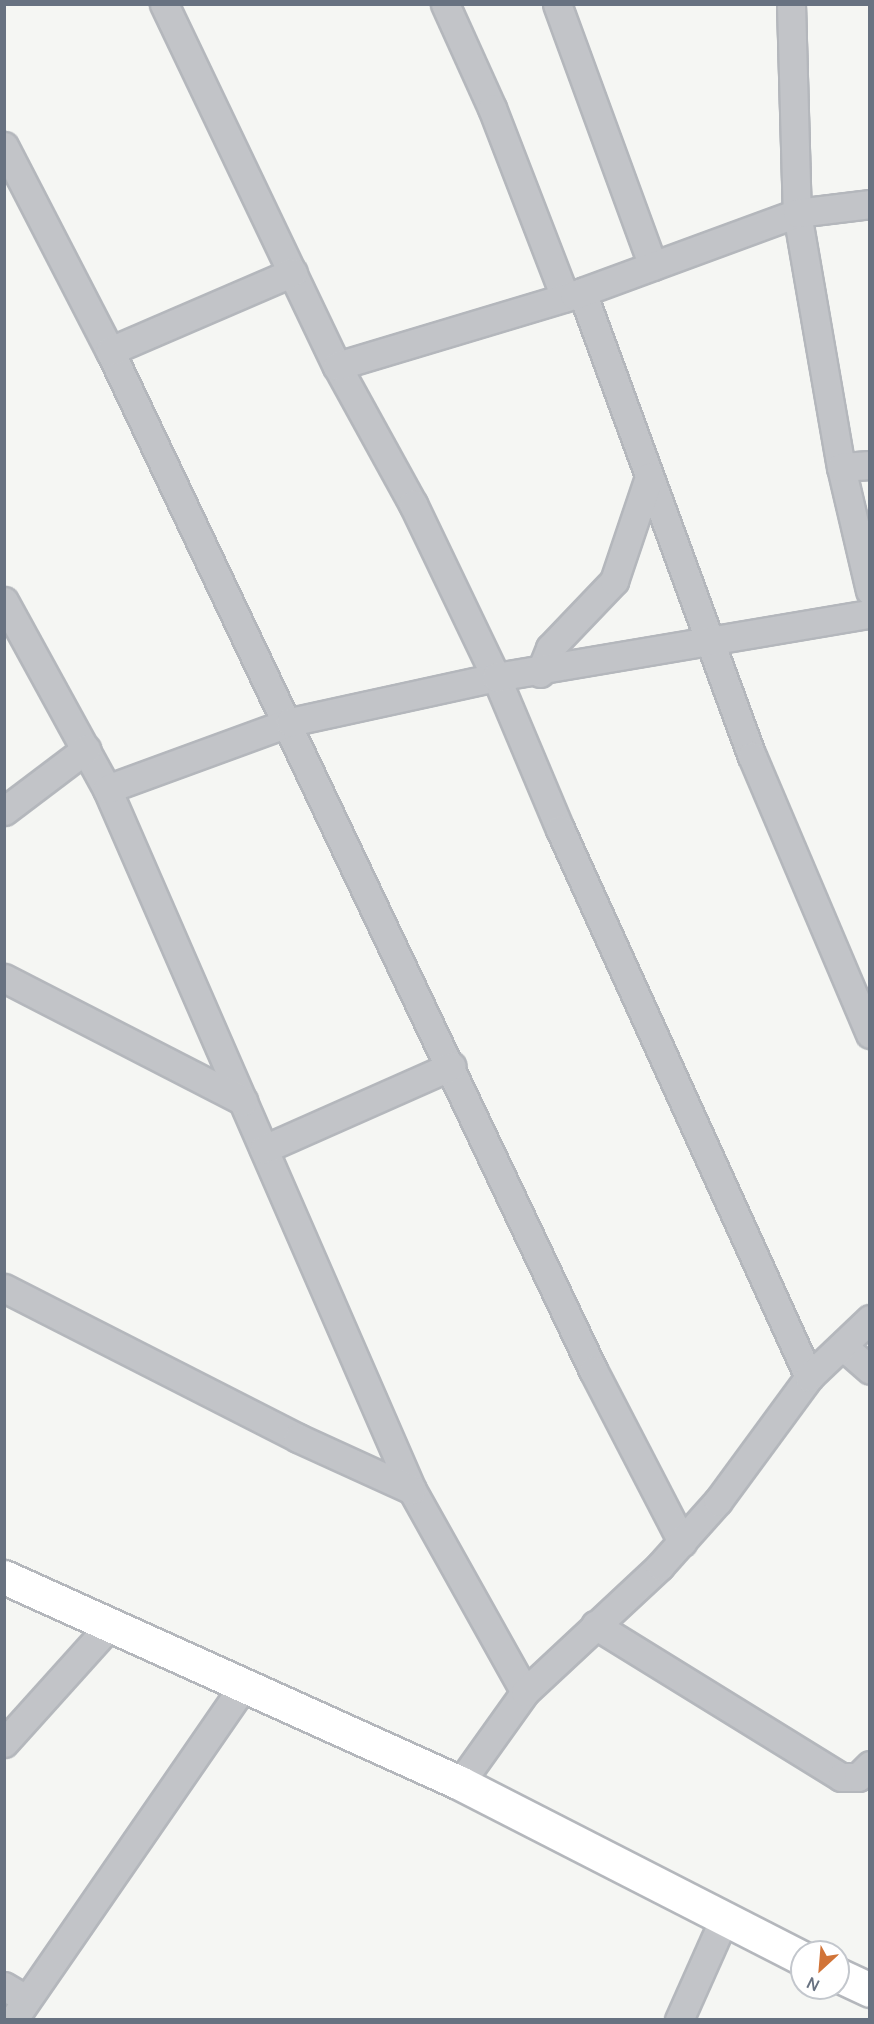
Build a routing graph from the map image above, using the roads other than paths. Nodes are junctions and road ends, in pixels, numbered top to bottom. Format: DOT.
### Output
graph roads {
  1 [pos="165,4"];
  2 [pos="445,4"];
  3 [pos="557,4"];
  4 [pos="791,4"];
  5 [pos="4,146"];
  6 [pos="870,204"];
  7 [pos="797,213"];
  8 [pos="652,266"];
  9 [pos="293,272"];
  10 [pos="573,295"];
  11 [pos="110,351"];
  12 [pos="337,366"];
  13 [pos="870,465"];
  14 [pos="841,467"];
  15 [pos="649,477"];
  16 [pos="870,591"];
  17 [pos="4,601"];
  18 [pos="870,614"];
  19 [pos="710,642"];
  20 [pos="540,673"];
  21 [pos="496,677"];
  22 [pos="290,722"];
  23 [pos="86,749"];
  24 [pos="107,789"];
  25 [pos="4,811"];
  26 [pos="4,978"];
  27 [pos="870,1034"];
  28 [pos="451,1066"];
  29 [pos="243,1101"];
  30 [pos="264,1149"];
  31 [pos="4,1288"];
  32 [pos="870,1320"];
  33 [pos="845,1348"];
  34 [pos="870,1370"];
  35 [pos="809,1377"];
  36 [pos="412,1490"];
  37 [pos="682,1542"];
  38 [pos="4,1577"];
  39 [pos="111,1624"];
  40 [pos="595,1625"];
  41 [pos="242,1688"];
  42 [pos="525,1692"];
  43 [pos="4,1743"];
  44 [pos="870,1765"];
  45 [pos="460,1784"];
  46 [pos="723,1921"];
  47 [pos="790,1952"];
  48 [pos="850,1981"];
  49 [pos="870,1990"];
  50 [pos="14,2002"];
  51 [pos="679,2019"];
  1 -- 9 [label="street"];
  2 -- 10 [label="street"];
  3 -- 8 [label="street"];
  4 -- 7 [label="street"];
  5 -- 11 [label="street"];
  6 -- 7 [label="street"];
  7 -- 8 [label="street"];
  7 -- 14 [label="street"];
  8 -- 10 [label="street"];
  9 -- 11 [label="street"];
  9 -- 12 [label="street"];
  10 -- 12 [label="street"];
  10 -- 15 [label="street"];
  11 -- 22 [label="street"];
  12 -- 21 [label="street"];
  13 -- 14 [label="street"];
  14 -- 16 [label="street"];
  15 -- 19 [label="street"];
  15 -- 20 [label="street"];
  17 -- 23 [label="street"];
  18 -- 19 [label="street"];
  19 -- 20 [label="street"];
  19 -- 27 [label="street"];
  20 -- 21 [label="street"];
  21 -- 22 [label="street"];
  21 -- 35 [label="street"];
  22 -- 24 [label="street"];
  22 -- 28 [label="street"];
  23 -- 24 [label="street"];
  23 -- 25 [label="street"];
  24 -- 29 [label="street"];
  26 -- 29 [label="street"];
  28 -- 30 [label="street"];
  28 -- 37 [label="street"];
  29 -- 30 [label="street"];
  30 -- 36 [label="street"];
  31 -- 36 [label="street"];
  32 -- 33 [label="street"];
  33 -- 34 [label="street"];
  33 -- 35 [label="street"];
  35 -- 37 [label="street"];
  36 -- 42 [label="street"];
  37 -- 40 [label="street"];
  38 -- 39 [label="street"];
  39 -- 41 [label="street"];
  39 -- 43 [label="street"];
  40 -- 42 [label="street"];
  40 -- 44 [label="street"];
  41 -- 45 [label="street"];
  41 -- 50 [label="street"];
  42 -- 45 [label="street"];
  45 -- 46 [label="street"];
  46 -- 47 [label="street"];
  46 -- 51 [label="street"];
  48 -- 49 [label="street"];
}
